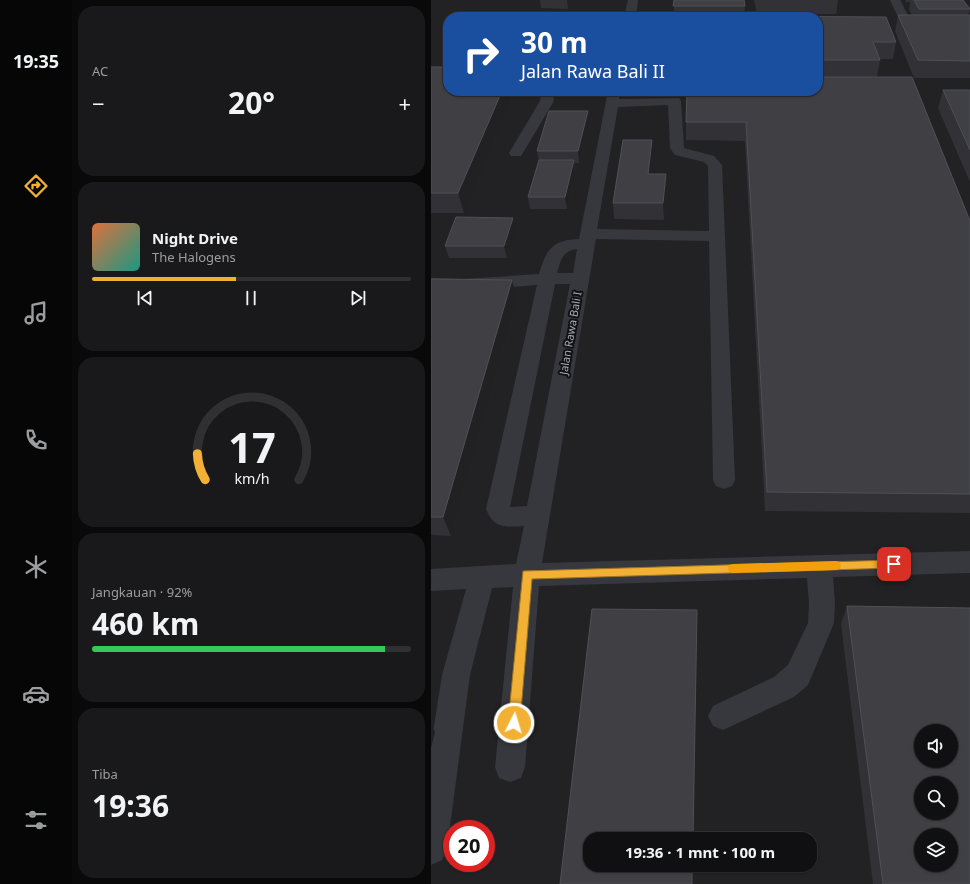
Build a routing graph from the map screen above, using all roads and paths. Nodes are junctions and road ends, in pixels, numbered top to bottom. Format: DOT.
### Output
graph roads {
  1 [pos="633,0"];
  2 [pos="895,0"];
  3 [pos="631,12"];
  4 [pos="970,27"];
  5 [pos="547,96"];
  6 [pos="613,97"];
  7 [pos="516,153"];
  8 [pos="716,236"];
  9 [pos="587,239"];
  10 [pos="547,278"];
  11 [pos="579,278"];
  12 [pos="431,283"];
  13 [pos="724,480"];
  14 [pos="537,516"];
  15 [pos="970,562"];
  16 [pos="819,566"];
  17 [pos="527,575"];
  18 [pos="482,577"];
  19 [pos="431,580"];
  20 [pos="723,716"];
  21 [pos="510,767"];
  22 [pos="431,849"];
  1 -- 3 [label="street"];
  2 -- 4 [label="street"];
  5 -- 7 [label="street"];
  6 -- 8 [label="street"];
  6 -- 9 [label="street, Jalan Rawa Bali I"];
  8 -- 9 [label="street"];
  8 -- 13 [label="street"];
  9 -- 10 [label="street"];
  9 -- 11 [label="street, Jalan Rawa Bali I"];
  10 -- 11 [label="street"];
  10 -- 12 [label="street"];
  10 -- 14 [label="street"];
  11 -- 14 [label="street, Jalan Rawa Bali I"];
  14 -- 17 [label="street, Jalan Rawa Bali I"];
  15 -- 16 [label="street"];
  16 -- 17 [label="street"];
  16 -- 20 [label="street"];
  17 -- 18 [label="street"];
  17 -- 21 [label="street, Jalan Rawa Bali I"];
  18 -- 19 [label="street"];
  18 -- 22 [label="street"];
}
